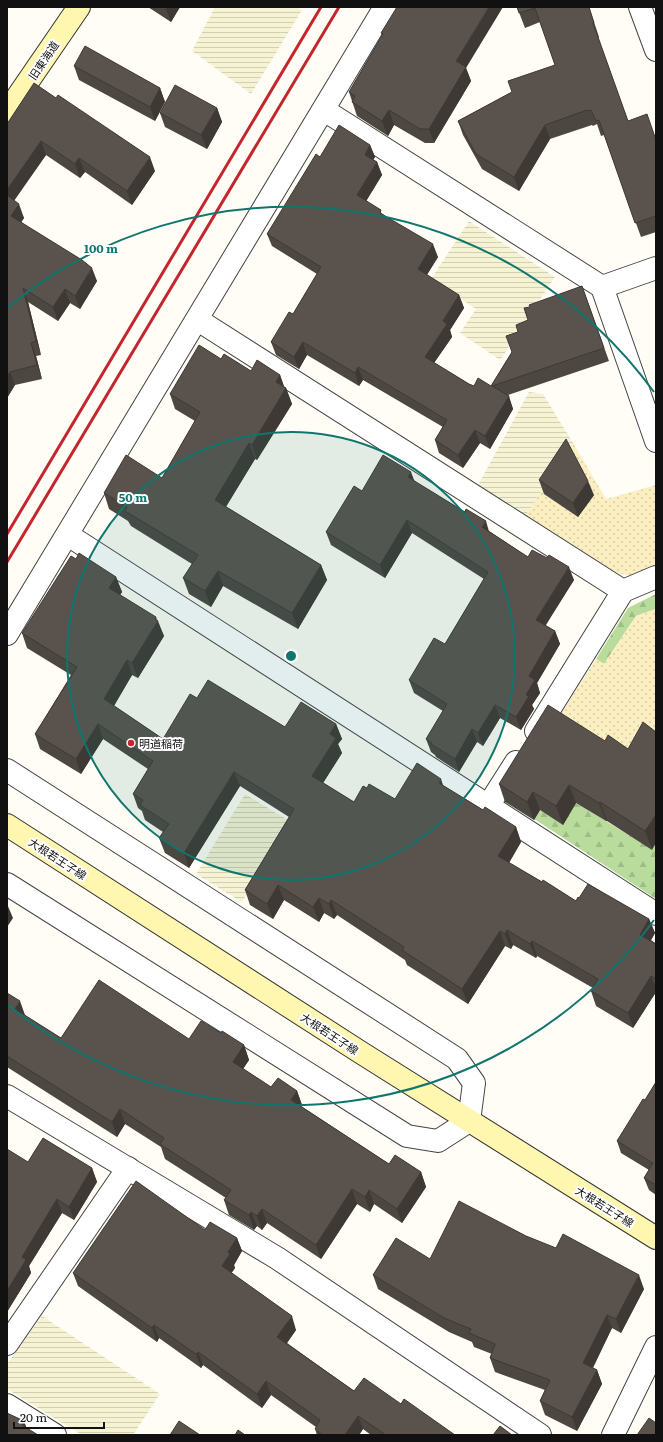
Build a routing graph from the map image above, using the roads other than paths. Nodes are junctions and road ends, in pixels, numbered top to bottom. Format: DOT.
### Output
graph roads {
  1 [pos="79,7"];
  2 [pos="385,7"];
  3 [pos="640,7"];
  4 [pos="656,50"];
  5 [pos="324,110"];
  6 [pos="7,112"];
  7 [pos="656,268"];
  8 [pos="602,287"];
  9 [pos="198,320"];
  10 [pos="656,441"];
  11 [pos="68,535"];
  12 [pos="656,577"];
  13 [pos="623,591"];
  14 [pos="7,634"];
  15 [pos="7,770"];
  16 [pos="488,806"];
  17 [pos="7,825"];
  18 [pos="7,884"];
  19 [pos="656,914"];
  20 [pos="7,1096"];
  21 [pos="469,1121"];
  22 [pos="128,1168"];
  23 [pos="656,1238"];
  24 [pos="7,1344"];
  25 [pos="656,1347"];
  26 [pos="7,1405"];
  27 [pos="55,1435"];
  28 [pos="540,1435"];
  29 [pos="613,1435"];
  1 -- 6 [label="street, 旧東海道"];
  2 -- 5 [label="street"];
  3 -- 4 [label="street"];
  5 -- 8 [label="street"];
  5 -- 9 [label="street"];
  7 -- 8 [label="street"];
  8 -- 10 [label="street"];
  9 -- 11 [label="street"];
  9 -- 13 [label="street"];
  11 -- 14 [label="street"];
  11 -- 16 [label="street"];
  12 -- 13 [label="street"];
  13 -- 16 [label="street"];
  15 -- 21 [label="street"];
  16 -- 19 [label="street"];
  17 -- 21 [label="street, 大根若王子線"];
  18 -- 21 [label="street"];
  20 -- 22 [label="street"];
  21 -- 23 [label="street, 大根若王子線"];
  22 -- 24 [label="street"];
  22 -- 28 [label="street"];
  25 -- 29 [label="street"];
  26 -- 27 [label="street"];
}
